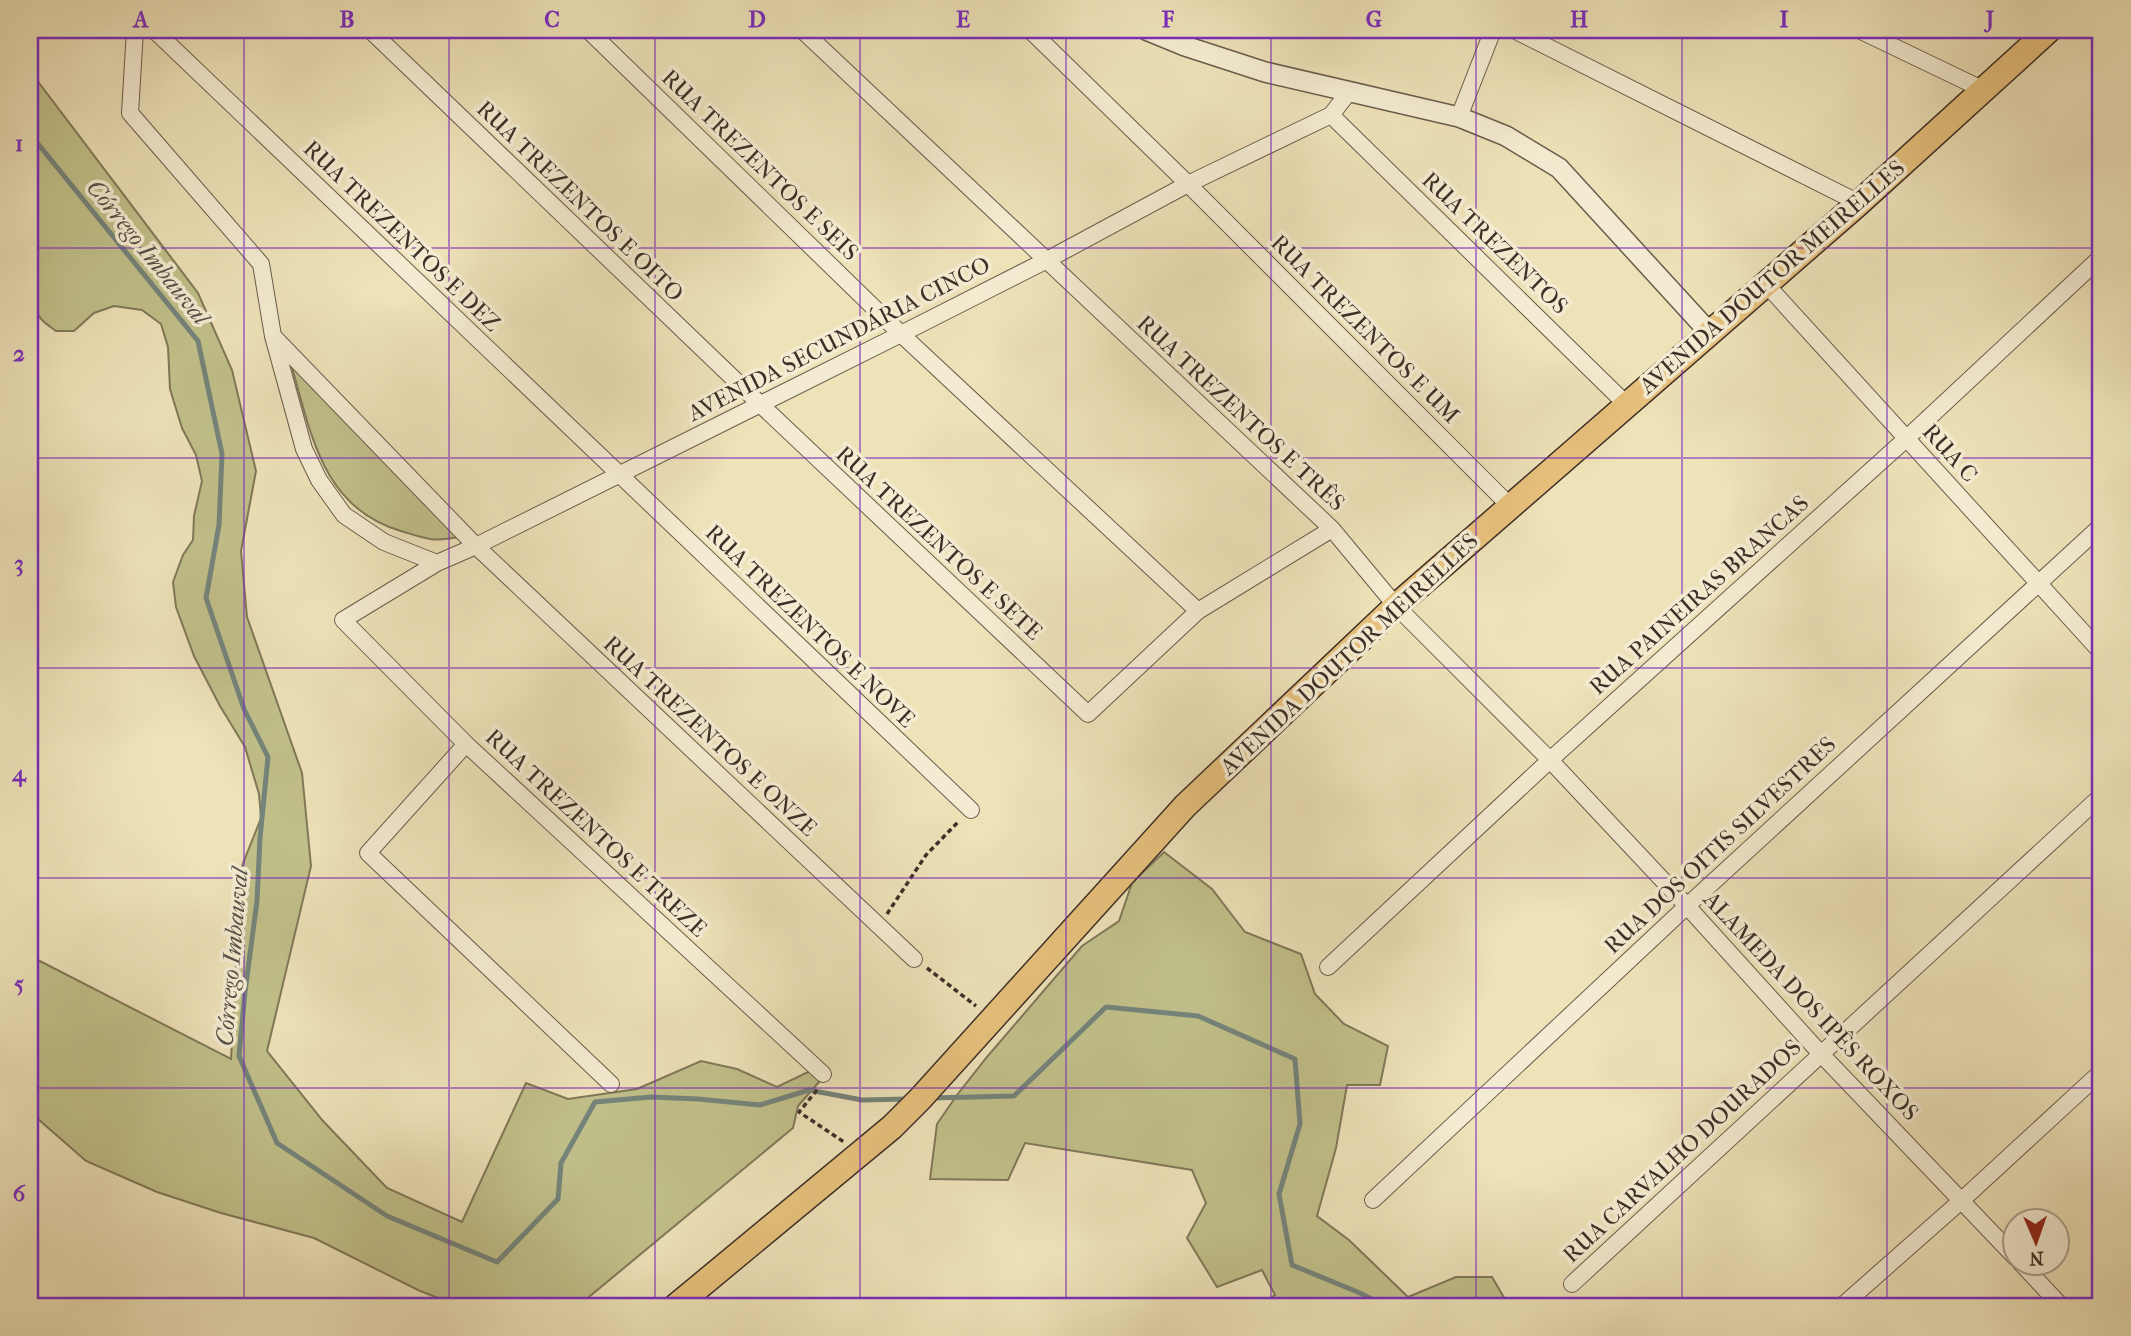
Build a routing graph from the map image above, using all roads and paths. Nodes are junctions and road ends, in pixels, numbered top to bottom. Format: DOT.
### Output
graph roads {
  1 [pos="135,30"];
  2 [pos="154,30"];
  3 [pos="370,30"];
  4 [pos="588,30"];
  5 [pos="802,30"];
  6 [pos="1030,30"];
  7 [pos="1146,30"];
  8 [pos="1493,30"];
  9 [pos="1514,30"];
  10 [pos="1859,30"];
  11 [pos="2049,30"];
  12 [pos="1984,90"];
  13 [pos="1349,92"];
  14 [pos="1331,114"];
  15 [pos="1459,117"];
  16 [pos="1188,184"];
  17 [pos="1859,203"];
  18 [pos="2101,257"];
  19 [pos="1047,260"];
  20 [pos="1765,284"];
  21 [pos="1709,332"];
  22 [pos="901,334"];
  23 [pos="273,336"];
  24 [pos="760,404"];
  25 [pos="1626,404"];
  26 [pos="1907,438"];
  27 [pos="618,475"];
  28 [pos="1510,506"];
  29 [pos="2101,526"];
  30 [pos="1332,529"];
  31 [pos="476,546"];
  32 [pos="437,563"];
  33 [pos="2037,584"];
  34 [pos="1396,606"];
  35 [pos="1198,611"];
  36 [pos="343,620"];
  37 [pos="2101,652"];
  38 [pos="466,744"];
  39 [pos="1550,760"];
  40 [pos="2101,796"];
  41 [pos="971,810"];
  42 [pos="1687,906"];
  43 [pos="879,926"];
  44 [pos="914,959"];
  45 [pos="1328,967"];
  46 [pos="993,1019"];
  47 [pos="1821,1054"];
  48 [pos="2101,1072"];
  49 [pos="823,1079"];
  50 [pos="611,1084"];
  51 [pos="860,1153"];
  52 [pos="1373,1200"];
  53 [pos="1962,1200"];
  54 [pos="2002,1244"];
  55 [pos="2033,1276"];
  56 [pos="1572,1284"];
  57 [pos="685,1303"];
  58 [pos="1842,1306"];
  59 [pos="2061,1306"];
  1 -- 23 [label="street"];
  2 -- 27 [label="street, RUA TREZENTOS E DEZ"];
  3 -- 24 [label="street, RUA TREZENTOS E OITO"];
  4 -- 22 [label="street, RUA TREZENTOS E SEIS"];
  5 -- 19 [label="street, RUA TREZENTOS E TRÊS"];
  6 -- 16 [label="street, RUA TREZENTOS E UM"];
  7 -- 13 [label="street"];
  8 -- 15 [label="street"];
  9 -- 17 [label="street"];
  10 -- 12 [label="street"];
  11 -- 12 [label="main road, AVENIDA DOUTOR MEIRELLES"];
  12 -- 17 [label="main road, AVENIDA DOUTOR MEIRELLES"];
  13 -- 14 [label="street, AVENIDA SECUNDÁRIA CINCO"];
  13 -- 15 [label="street"];
  14 -- 16 [label="street, AVENIDA SECUNDÁRIA CINCO"];
  14 -- 25 [label="street, RUA TREZENTOS"];
  15 -- 21 [label="street"];
  16 -- 19 [label="street, AVENIDA SECUNDÁRIA CINCO"];
  16 -- 28 [label="street, RUA TREZENTOS E UM"];
  17 -- 20 [label="main road, AVENIDA DOUTOR MEIRELLES"];
  18 -- 26 [label="street, RUA PAINEIRAS BRANCAS"];
  19 -- 22 [label="street, AVENIDA SECUNDÁRIA CINCO"];
  19 -- 30 [label="street, RUA TREZENTOS E TRÊS"];
  20 -- 21 [label="main road, AVENIDA DOUTOR MEIRELLES"];
  20 -- 26 [label="street, RUA C"];
  21 -- 25 [label="main road, AVENIDA DOUTOR MEIRELLES"];
  22 -- 24 [label="street, AVENIDA SECUNDÁRIA CINCO"];
  22 -- 35 [label="street, RUA TREZENTOS E SEIS"];
  23 -- 31 [label="street, RUA TREZENTOS E ONZE"];
  23 -- 32 [label="street"];
  24 -- 27 [label="street, AVENIDA SECUNDÁRIA CINCO"];
  24 -- 35 [label="street, RUA TREZENTOS E SETE"];
  25 -- 28 [label="main road, AVENIDA DOUTOR MEIRELLES"];
  26 -- 33 [label="street, RUA C"];
  26 -- 39 [label="street, RUA PAINEIRAS BRANCAS"];
  27 -- 31 [label="street, AVENIDA SECUNDÁRIA CINCO"];
  27 -- 41 [label="street, RUA TREZENTOS E NOVE"];
  28 -- 34 [label="main road, AVENIDA DOUTOR MEIRELLES"];
  29 -- 33 [label="street, RUA DOS OITIS SILVESTRES"];
  30 -- 34 [label="street, RUA TREZENTOS E TRÊS"];
  30 -- 35 [label="street"];
  31 -- 32 [label="street, AVENIDA SECUNDÁRIA CINCO"];
  31 -- 43 [label="street, RUA TREZENTOS E ONZE"];
  32 -- 36 [label="street, AVENIDA SECUNDÁRIA CINCO"];
  33 -- 37 [label="street, RUA C"];
  33 -- 42 [label="street, RUA DOS OITIS SILVESTRES"];
  34 -- 39 [label="street, ALAMEDA DOS IPÊS ROXOS"];
  34 -- 46 [label="main road, AVENIDA DOUTOR MEIRELLES"];
  36 -- 38 [label="street, RUA TREZENTOS E TREZE"];
  38 -- 49 [label="street, RUA TREZENTOS E TREZE"];
  38 -- 50 [label="street"];
  39 -- 42 [label="street, ALAMEDA DOS IPÊS ROXOS"];
  39 -- 45 [label="street, RUA PAINEIRAS BRANCAS"];
  40 -- 47 [label="street, RUA CARVALHO DOURADOS"];
  41 -- 43 [label="path"];
  42 -- 47 [label="street, ALAMEDA DOS IPÊS ROXOS"];
  42 -- 52 [label="street, RUA DOS OITIS SILVESTRES"];
  43 -- 44 [label="street, RUA TREZENTOS E ONZE"];
  44 -- 46 [label="path"];
  46 -- 51 [label="main road, AVENIDA DOUTOR MEIRELLES"];
  47 -- 53 [label="street, ALAMEDA DOS IPÊS ROXOS"];
  47 -- 56 [label="street, RUA CARVALHO DOURADOS"];
  48 -- 53 [label="street"];
  49 -- 51 [label="path"];
  51 -- 57 [label="main road, AVENIDA DOUTOR MEIRELLES"];
  53 -- 54 [label="street, ALAMEDA DOS IPÊS ROXOS"];
  53 -- 58 [label="street"];
  55 -- 59 [label="street"];
}
